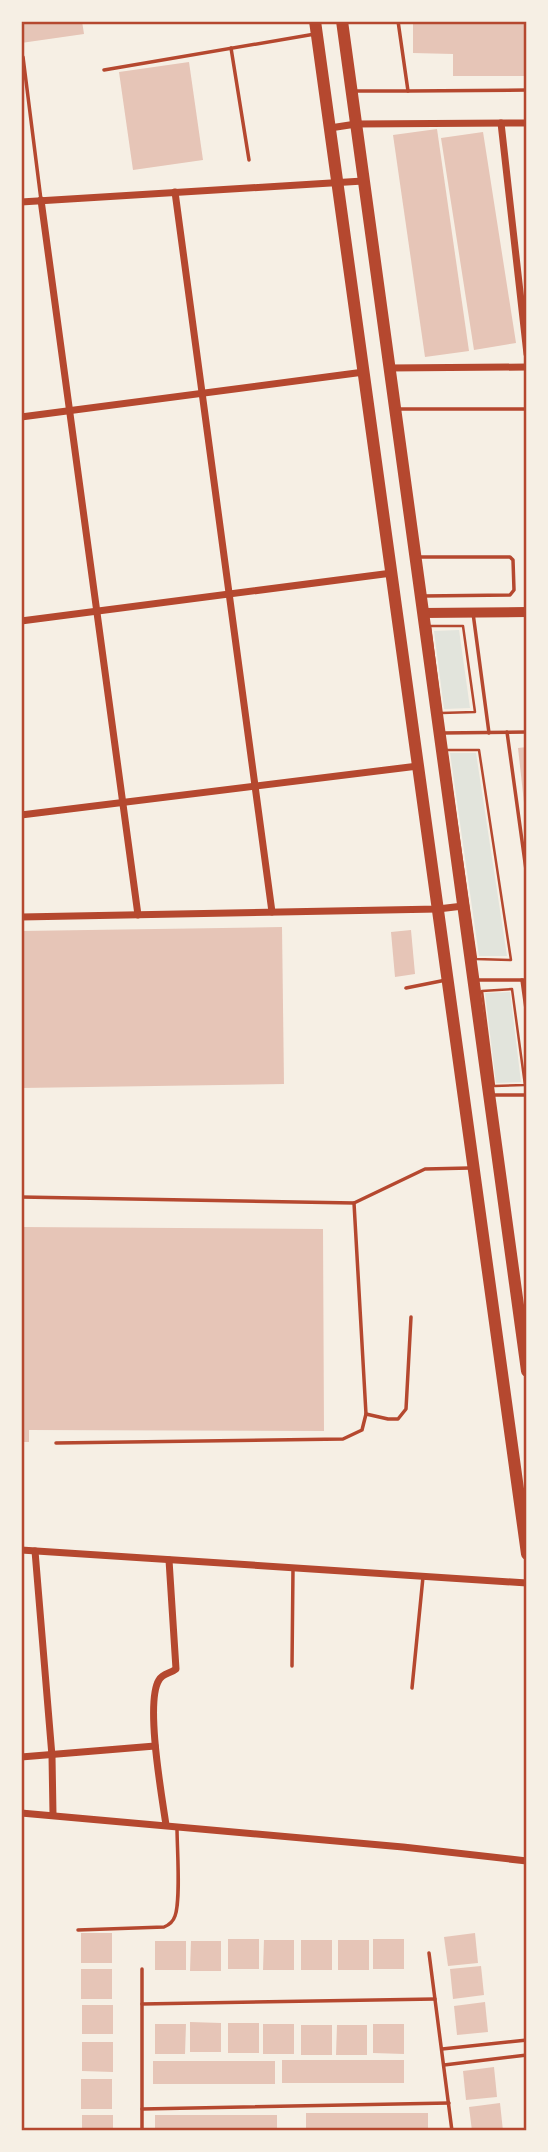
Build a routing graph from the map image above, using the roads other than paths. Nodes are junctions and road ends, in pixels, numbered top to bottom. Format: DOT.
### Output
graph roads {
  1 [pos="342,21"];
  2 [pos="398,21"];
  3 [pos="316,27"];
  4 [pos="230,48"];
  5 [pos="23,57"];
  6 [pos="104,70"];
  7 [pos="527,90"];
  8 [pos="351,91"];
  9 [pos="408,91"];
  10 [pos="500,123"];
  11 [pos="527,123"];
  12 [pos="356,124"];
  13 [pos="330,128"];
  14 [pos="249,160"];
  15 [pos="363,181"];
  16 [pos="338,183"];
  17 [pos="175,192"];
  18 [pos="41,200"];
  19 [pos="21,202"];
  20 [pos="515,245"];
  21 [pos="527,245"];
  22 [pos="527,354"];
  23 [pos="527,367"];
  24 [pos="389,368"];
  25 [pos="364,372"];
  26 [pos="202,393"];
  27 [pos="395,409"];
  28 [pos="527,409"];
  29 [pos="70,411"];
  30 [pos="21,417"];
  31 [pos="415,557"];
  32 [pos="392,573"];
  33 [pos="229,595"];
  34 [pos="421,596"];
  35 [pos="97,612"];
  36 [pos="423,612"];
  37 [pos="473,612"];
  38 [pos="527,612"];
  39 [pos="21,621"];
  40 [pos="507,732"];
  41 [pos="527,732"];
  42 [pos="439,733"];
  43 [pos="489,733"];
  44 [pos="418,766"];
  45 [pos="255,786"];
  46 [pos="123,802"];
  47 [pos="21,815"];
  48 [pos="527,877"];
  49 [pos="463,906"];
  50 [pos="438,909"];
  51 [pos="272,912"];
  52 [pos="138,915"];
  53 [pos="21,917"];
  54 [pos="448,980"];
  55 [pos="473,980"];
  56 [pos="524,980"];
  57 [pos="406,988"];
  58 [pos="527,1016"];
  59 [pos="492,1091"];
  60 [pos="527,1095"];
  61 [pos="499,1164"];
  62 [pos="474,1168"];
  63 [pos="21,1197"];
  64 [pos="354,1203"];
  65 [pos="523,1315"];
  66 [pos="411,1317"];
  67 [pos="527,1371"];
  68 [pos="366,1414"];
  69 [pos="56,1443"];
  70 [pos="21,1550"];
  71 [pos="35,1551"];
  72 [pos="527,1554"];
  73 [pos="169,1560"];
  74 [pos="293,1567"];
  75 [pos="423,1575"];
  76 [pos="527,1583"];
  77 [pos="292,1666"];
  78 [pos="412,1688"];
  79 [pos="155,1746"];
  80 [pos="52,1756"];
  81 [pos="21,1757"];
  82 [pos="21,1813"];
  83 [pos="53,1814"];
  84 [pos="166,1825"];
  85 [pos="177,1826"];
  86 [pos="527,1861"];
  87 [pos="78,1930"];
  88 [pos="429,1953"];
  89 [pos="142,1969"];
  90 [pos="435,1998"];
  91 [pos="142,2004"];
  92 [pos="527,2040"];
  93 [pos="442,2049"];
  94 [pos="527,2055"];
  95 [pos="444,2065"];
  96 [pos="449,2104"];
  97 [pos="142,2109"];
  98 [pos="142,2131"];
  99 [pos="452,2131"];
  1 -- 8 [label="main road"];
  2 -- 9 [label="lane"];
  3 -- 4 [label="lane"];
  3 -- 13 [label="main road"];
  4 -- 6 [label="lane"];
  4 -- 14 [label="lane"];
  5 -- 18 [label="lane"];
  7 -- 9 [label="lane"];
  8 -- 9 [label="lane"];
  8 -- 12 [label="main road"];
  10 -- 11 [label="street"];
  10 -- 12 [label="street"];
  10 -- 20 [label="street"];
  12 -- 13 [label="street"];
  12 -- 15 [label="main road"];
  13 -- 16 [label="main road"];
  15 -- 16 [label="street"];
  15 -- 24 [label="main road"];
  16 -- 17 [label="street"];
  16 -- 25 [label="main road"];
  17 -- 18 [label="street"];
  17 -- 26 [label="street"];
  18 -- 19 [label="street"];
  18 -- 29 [label="street"];
  20 -- 21 [label="street"];
  20 -- 22 [label="street"];
  23 -- 24 [label="street"];
  24 -- 27 [label="main road"];
  25 -- 26 [label="street"];
  25 -- 32 [label="main road"];
  26 -- 29 [label="street"];
  26 -- 33 [label="street"];
  27 -- 28 [label="lane"];
  27 -- 31 [label="main road"];
  29 -- 30 [label="street"];
  29 -- 35 [label="street"];
  31 -- 34 [label="main road"];
  31 -- 34 [label="lane"];
  32 -- 33 [label="street"];
  32 -- 44 [label="main road"];
  33 -- 35 [label="street"];
  33 -- 45 [label="street"];
  34 -- 36 [label="main road"];
  35 -- 39 [label="street"];
  35 -- 46 [label="street"];
  36 -- 37 [label="street"];
  36 -- 42 [label="main road"];
  37 -- 38 [label="street"];
  37 -- 43 [label="lane"];
  40 -- 41 [label="lane"];
  40 -- 43 [label="lane"];
  40 -- 48 [label="lane"];
  42 -- 43 [label="lane"];
  42 -- 49 [label="main road"];
  44 -- 45 [label="street"];
  44 -- 50 [label="main road"];
  45 -- 46 [label="street"];
  45 -- 51 [label="street"];
  46 -- 47 [label="street"];
  46 -- 52 [label="street"];
  49 -- 50 [label="street"];
  49 -- 55 [label="main road"];
  50 -- 51 [label="street"];
  50 -- 54 [label="main road"];
  51 -- 52 [label="street"];
  52 -- 53 [label="street"];
  54 -- 57 [label="lane"];
  54 -- 62 [label="main road"];
  55 -- 56 [label="lane"];
  55 -- 59 [label="main road"];
  56 -- 58 [label="lane"];
  59 -- 60 [label="lane"];
  59 -- 61 [label="main road"];
  61 -- 62 [label="main road"];
  61 -- 65 [label="main road"];
  62 -- 64 [label="lane"];
  62 -- 72 [label="main road"];
  63 -- 64 [label="lane"];
  64 -- 68 [label="lane"];
  65 -- 67 [label="main road"];
  66 -- 68 [label="lane"];
  68 -- 69 [label="lane"];
  70 -- 71 [label="street"];
  71 -- 73 [label="street"];
  71 -- 80 [label="street"];
  73 -- 74 [label="street"];
  73 -- 79 [label="street"];
  74 -- 75 [label="street"];
  74 -- 77 [label="lane"];
  75 -- 76 [label="street"];
  75 -- 78 [label="lane"];
  79 -- 80 [label="street"];
  79 -- 84 [label="street"];
  80 -- 81 [label="street"];
  80 -- 83 [label="street"];
  82 -- 83 [label="street"];
  83 -- 84 [label="street"];
  84 -- 85 [label="street"];
  85 -- 86 [label="street"];
  85 -- 87 [label="lane"];
  88 -- 90 [label="lane"];
  89 -- 91 [label="lane"];
  90 -- 91 [label="lane"];
  90 -- 93 [label="lane"];
  91 -- 97 [label="lane"];
  92 -- 93 [label="lane"];
  93 -- 95 [label="lane"];
  94 -- 95 [label="lane"];
  95 -- 96 [label="lane"];
  96 -- 97 [label="lane"];
  96 -- 99 [label="lane"];
  97 -- 98 [label="lane"];
}
